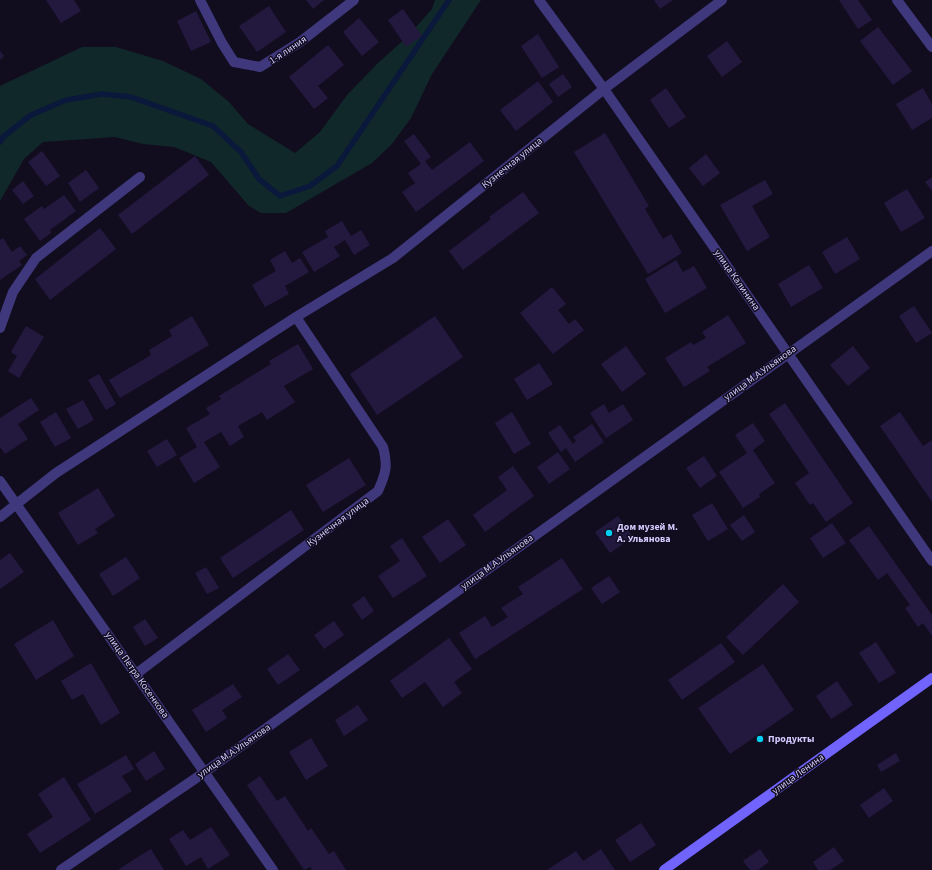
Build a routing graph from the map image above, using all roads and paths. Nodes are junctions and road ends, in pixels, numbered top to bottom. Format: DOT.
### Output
graph roads {
  1 [pos="200,0"];
  2 [pos="354,0"];
  3 [pos="539,0"];
  4 [pos="722,0"];
  5 [pos="897,0"];
  6 [pos="932,47"];
  7 [pos="604,89"];
  8 [pos="140,177"];
  9 [pos="932,251"];
  10 [pos="296,317"];
  11 [pos="0,328"];
  12 [pos="788,353"];
  13 [pos="0,481"];
  14 [pos="15,504"];
  15 [pos="0,517"];
  16 [pos="932,561"];
  17 [pos="136,674"];
  18 [pos="932,678"];
  19 [pos="205,772"];
  20 [pos="61,870"];
  21 [pos="273,870"];
  22 [pos="664,870"];
  1 -- 2 [label="street, 1-я линия"];
  3 -- 7 [label="street, улица Калинина"];
  4 -- 7 [label="street, Кузнечная улица"];
  5 -- 6 [label="street"];
  7 -- 10 [label="street, Кузнечная улица"];
  7 -- 12 [label="street, улица Калинина"];
  8 -- 11 [label="street"];
  9 -- 12 [label="street, улица М.А.Ульянова"];
  10 -- 14 [label="street, Кузнечная улица"];
  10 -- 17 [label="street, Кузнечная улица"];
  12 -- 16 [label="street, улица Калинина"];
  12 -- 19 [label="street, улица М.А.Ульянова"];
  13 -- 14 [label="street, улица Петра Косенкова"];
  14 -- 15 [label="street, Кузнечная улица"];
  14 -- 17 [label="street, улица Петра Косенкова"];
  17 -- 19 [label="street, улица Петра Косенкова"];
  18 -- 22 [label="main road, улица Ленина"];
  19 -- 20 [label="street, улица М.А.Ульянова"];
  19 -- 21 [label="street, улица Петра Косенкова"];
}
